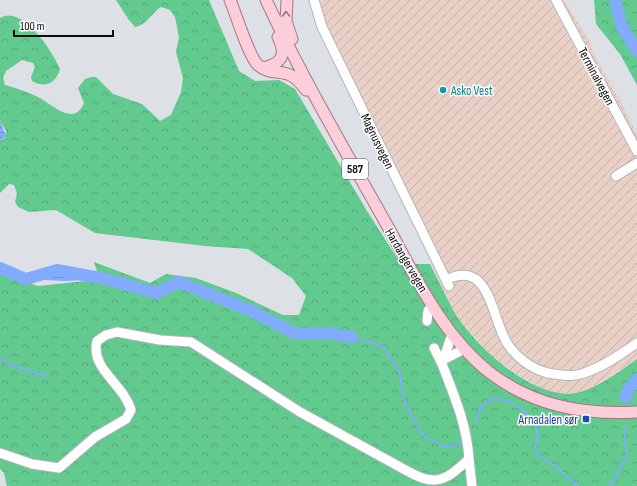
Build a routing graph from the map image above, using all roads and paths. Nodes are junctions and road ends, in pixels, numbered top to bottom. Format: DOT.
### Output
graph roads {
  1 [pos="230,0"];
  2 [pos="261,0"];
  3 [pos="266,0"];
  4 [pos="287,0"];
  5 [pos="314,0"];
  6 [pos="556,0"];
  7 [pos="264,69"];
  8 [pos="339,139"];
  9 [pos="637,151"];
  10 [pos="637,163"];
  11 [pos="357,172"];
  12 [pos="616,176"];
  13 [pos="432,304"];
  14 [pos="427,321"];
  15 [pos="452,334"];
  16 [pos="637,343"];
  17 [pos="434,348"];
  18 [pos="464,349"];
  19 [pos="443,362"];
  20 [pos="637,412"];
  21 [pos="0,453"];
  22 [pos="469,459"];
  23 [pos="472,486"];
  1 -- 7 [label="main road"];
  2 -- 7 [label="main road"];
  3 -- 8 [label="main road, Hardangervegen / 587"];
  8 -- 4 [label="main road, 587, one-way"];
  5 -- 16 [label="lane, Magnusvegen"];
  6 -- 9 [label="lane, Terminalvegen"];
  7 -- 11 [label="main road, 587"];
  8 -- 11 [label="main road, Hardangervegen / 587"];
  10 -- 12 [label="lane"];
  11 -- 13 [label="main road, Hardangervegen / 587"];
  13 -- 14 [label="lane"];
  13 -- 15 [label="main road, Hardangervegen / 587"];
  15 -- 18 [label="main road, Hardangervegen / 587"];
  15 -- 19 [label="lane"];
  17 -- 19 [label="lane"];
  18 -- 19 [label="lane"];
  18 -- 20 [label="main road, Hardangervegen / 587"];
  19 -- 22 [label="lane"];
  21 -- 22 [label="lane"];
  22 -- 23 [label="lane"];
}
